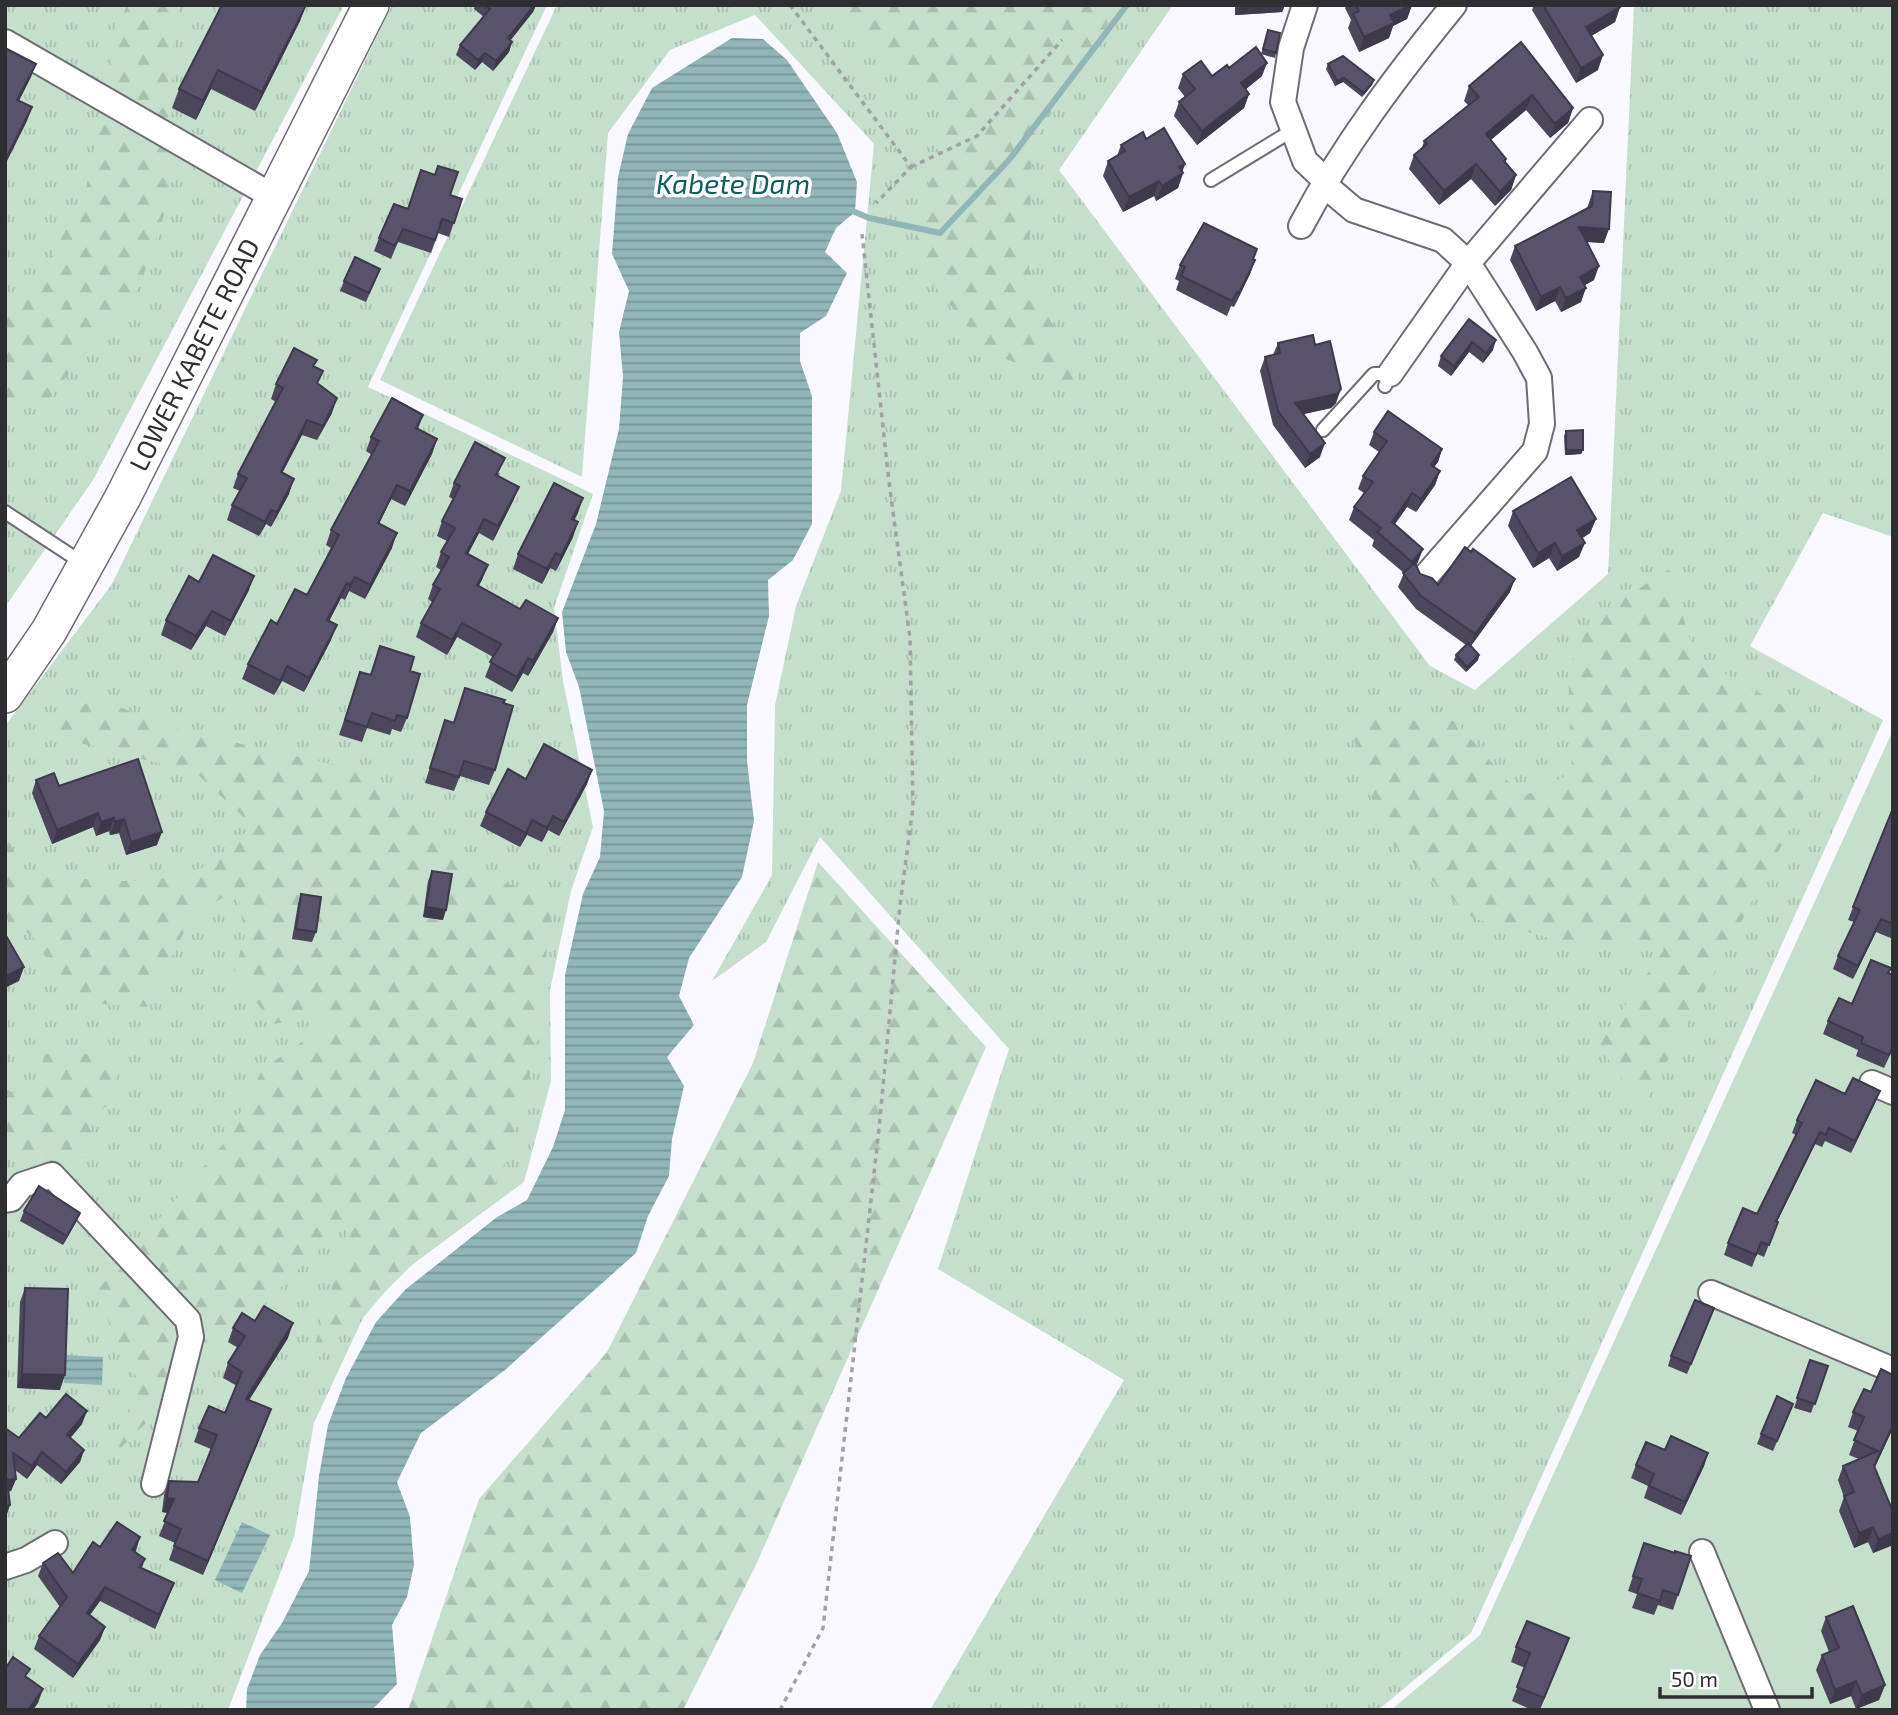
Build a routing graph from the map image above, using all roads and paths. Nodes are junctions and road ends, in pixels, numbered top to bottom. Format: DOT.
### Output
graph roads {
  1 [pos="371,5"];
  2 [pos="790,5"];
  3 [pos="1305,5"];
  4 [pos="1454,5"];
  5 [pos="1062,40"];
  6 [pos="5,42"];
  7 [pos="1590,120"];
  8 [pos="1293,130"];
  9 [pos="911,167"];
  10 [pos="1211,180"];
  11 [pos="1325,180"];
  12 [pos="274,197"];
  13 [pos="876,203"];
  14 [pos="1301,226"];
  15 [pos="862,234"];
  16 [pos="1468,263"];
  17 [pos="1388,380"];
  18 [pos="1322,430"];
  19 [pos="5,512"];
  20 [pos="86,565"];
  21 [pos="1425,577"];
  22 [pos="5,695"];
  23 [pos="5,1200"];
  24 [pos="1711,1293"];
  25 [pos="1893,1370"];
  26 [pos="155,1484"];
  27 [pos="55,1543"];
  28 [pos="1702,1552"];
  29 [pos="5,1567"];
  30 [pos="780,1710"];
  31 [pos="1768,1710"];
  1 -- 12 [label="main road, LOWER KABETE ROAD"];
  2 -- 9 [label="path"];
  3 -- 8 [label="street"];
  4 -- 11 [label="street"];
  5 -- 9 [label="path"];
  6 -- 12 [label="street"];
  7 -- 16 [label="street"];
  8 -- 10 [label="lane"];
  8 -- 11 [label="street"];
  9 -- 13 [label="path"];
  11 -- 14 [label="street"];
  11 -- 16 [label="street"];
  12 -- 20 [label="main road, LOWER KABETE ROAD"];
  15 -- 30 [label="path"];
  16 -- 17 [label="street"];
  16 -- 21 [label="street"];
  17 -- 18 [label="lane"];
  19 -- 20 [label="lane"];
  20 -- 22 [label="main road, LOWER KABETE ROAD"];
  23 -- 26 [label="street"];
  24 -- 25 [label="street"];
  27 -- 29 [label="street"];
  28 -- 31 [label="street"];
}
